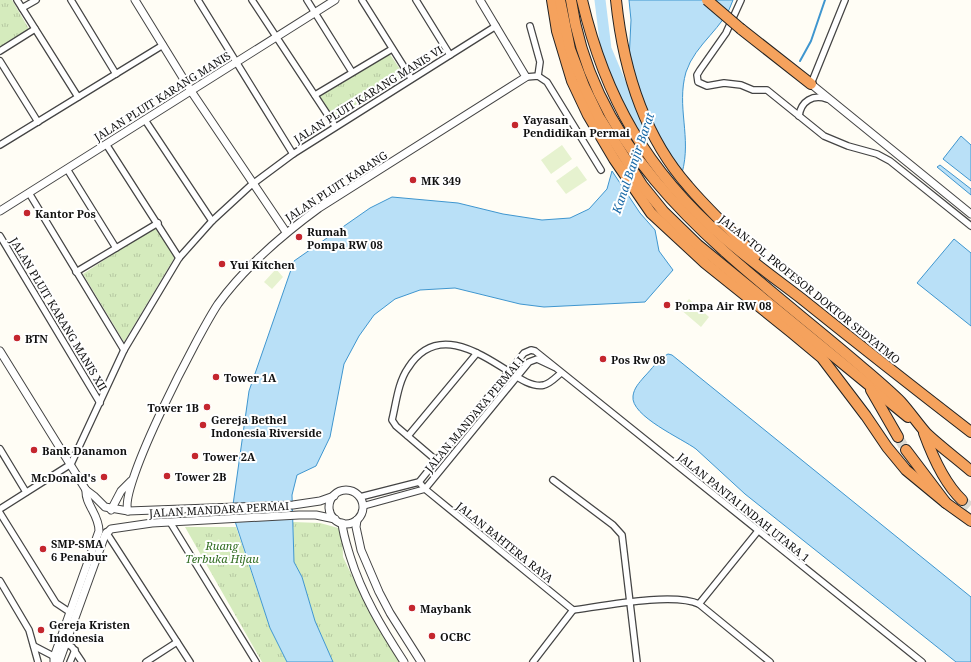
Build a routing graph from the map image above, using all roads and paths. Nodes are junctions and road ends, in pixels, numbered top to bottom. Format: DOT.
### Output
graph roads {
  1 [pos="17,0"];
  2 [pos="36,0"];
  3 [pos="70,0"];
  4 [pos="135,0"];
  5 [pos="198,0"];
  6 [pos="252,0"];
  7 [pos="307,0"];
  8 [pos="335,0"];
  9 [pos="362,0"];
  10 [pos="416,0"];
  11 [pos="480,0"];
  12 [pos="552,0"];
  13 [pos="560,0"];
  14 [pos="571,0"];
  15 [pos="582,0"];
  16 [pos="616,0"];
  17 [pos="707,0"];
  18 [pos="741,0"];
  19 [pos="845,0"];
  20 [pos="22,8"];
  21 [pos="315,13"];
  22 [pos="496,26"];
  23 [pos="530,26"];
  24 [pos="35,29"];
  25 [pos="276,37"];
  26 [pos="163,45"];
  27 [pos="392,48"];
  28 [pos="0,51"];
  29 [pos="450,54"];
  30 [pos="0,61"];
  31 [pos="237,62"];
  32 [pos="352,72"];
  33 [pos="116,74"];
  34 [pos="538,76"];
  35 [pos="526,77"];
  36 [pos="411,78"];
  37 [pos="812,81"];
  38 [pos="191,91"];
  39 [pos="315,96"];
  40 [pos="78,97"];
  41 [pos="827,99"];
  42 [pos="799,116"];
  43 [pos="145,120"];
  44 [pos="38,122"];
  45 [pos="335,126"];
  46 [pos="106,144"];
  47 [pos="0,145"];
  48 [pos="293,154"];
  49 [pos="67,169"];
  50 [pos="601,170"];
  51 [pos="253,183"];
  52 [pos="28,193"];
  53 [pos="0,211"];
  54 [pos="704,212"];
  55 [pos="971,214"];
  56 [pos="212,222"];
  57 [pos="158,223"];
  58 [pos="971,226"];
  59 [pos="286,232"];
  60 [pos="0,236"];
  61 [pos="116,248"];
  62 [pos="180,258"];
  63 [pos="76,272"];
  64 [pos="124,350"];
  65 [pos="0,351"];
  66 [pos="477,353"];
  67 [pos="554,367"];
  68 [pos="509,372"];
  69 [pos="561,373"];
  70 [pos="518,378"];
  71 [pos="868,385"];
  72 [pos="100,402"];
  73 [pos="923,429"];
  74 [pos="971,432"];
  75 [pos="408,436"];
  76 [pos="898,437"];
  77 [pos="0,449"];
  78 [pos="906,450"];
  79 [pos="437,461"];
  80 [pos="71,464"];
  81 [pos="971,471"];
  82 [pos="132,480"];
  83 [pos="553,480"];
  84 [pos="419,482"];
  85 [pos="425,489"];
  86 [pos="86,490"];
  87 [pos="385,491"];
  88 [pos="26,492"];
  89 [pos="334,496"];
  90 [pos="360,498"];
  91 [pos="387,499"];
  92 [pos="962,500"];
  93 [pos="946,503"];
  94 [pos="363,506"];
  95 [pos="0,509"];
  96 [pos="111,510"];
  97 [pos="128,511"];
  98 [pos="0,514"];
  99 [pos="335,519"];
  100 [pos="971,521"];
  101 [pos="170,522"];
  102 [pos="357,522"];
  103 [pos="342,525"];
  104 [pos="758,531"];
  105 [pos="106,532"];
  106 [pos="0,581"];
  107 [pos="630,602"];
  108 [pos="699,604"];
  109 [pos="573,610"];
  110 [pos="71,613"];
  111 [pos="177,642"];
  112 [pos="67,644"];
  113 [pos="34,646"];
  114 [pos="75,650"];
  115 [pos="57,660"];
  116 [pos="38,662"];
  117 [pos="70,662"];
  118 [pos="82,662"];
  119 [pos="146,662"];
  120 [pos="190,662"];
  121 [pos="256,662"];
  122 [pos="404,662"];
  123 [pos="421,662"];
  124 [pos="533,662"];
  125 [pos="638,662"];
  126 [pos="770,662"];
  127 [pos="922,662"];
  1 -- 20 [label="street"];
  2 -- 20 [label="street"];
  3 -- 33 [label="street"];
  4 -- 26 [label="street"];
  5 -- 31 [label="street"];
  6 -- 25 [label="street"];
  7 -- 21 [label="street"];
  8 -- 21 [label="street, JALAN PLUIT KARANG MANIS"];
  9 -- 27 [label="street"];
  10 -- 29 [label="street"];
  11 -- 22 [label="street"];
  12 -- 93 [label="highway"];
  13 -- 71 [label="highway"];
  14 -- 73 [label="highway"];
  15 -- 54 [label="highway"];
  16 -- 54 [label="highway"];
  17 -- 37 [label="highway, bridge"];
  18 -- 42 [label="street"];
  19 -- 37 [label="street"];
  20 -- 24 [label="street"];
  21 -- 25 [label="street, JALAN PLUIT KARANG MANIS"];
  21 -- 32 [label="street"];
  22 -- 29 [label="street, JALAN PLUIT KARANG MANIS VI"];
  22 -- 35 [label="street"];
  23 -- 34 [label="street"];
  24 -- 28 [label="street"];
  24 -- 40 [label="street"];
  25 -- 31 [label="street, JALAN PLUIT KARANG MANIS"];
  25 -- 39 [label="street"];
  26 -- 33 [label="street"];
  26 -- 38 [label="street"];
  27 -- 32 [label="street"];
  27 -- 36 [label="street"];
  29 -- 36 [label="street, JALAN PLUIT KARANG MANIS VI"];
  30 -- 44 [label="street"];
  31 -- 38 [label="street, JALAN PLUIT KARANG MANIS"];
  31 -- 48 [label="street"];
  32 -- 39 [label="street"];
  33 -- 40 [label="street"];
  34 -- 35 [label="street"];
  34 -- 50 [label="street"];
  35 -- 59 [label="street, JALAN PLUIT KARANG"];
  36 -- 45 [label="street, JALAN PLUIT KARANG MANIS VI"];
  37 -- 41 [label="street"];
  38 -- 43 [label="street, JALAN PLUIT KARANG MANIS"];
  38 -- 51 [label="street"];
  39 -- 45 [label="street"];
  40 -- 44 [label="street"];
  41 -- 42 [label="street"];
  41 -- 55 [label="street"];
  42 -- 58 [label="street"];
  43 -- 46 [label="street, JALAN PLUIT KARANG MANIS"];
  43 -- 56 [label="street"];
  44 -- 47 [label="street"];
  45 -- 48 [label="street, JALAN PLUIT KARANG MANIS VI"];
  46 -- 49 [label="street, JALAN PLUIT KARANG MANIS"];
  46 -- 57 [label="street"];
  48 -- 51 [label="street, JALAN PLUIT KARANG MANIS VI"];
  49 -- 52 [label="street, JALAN PLUIT KARANG MANIS"];
  49 -- 61 [label="street"];
  51 -- 56 [label="street, JALAN PLUIT KARANG MANIS VI"];
  51 -- 59 [label="street"];
  52 -- 53 [label="street, JALAN PLUIT KARANG MANIS"];
  52 -- 63 [label="street"];
  54 -- 74 [label="highway, JALAN TOL PROFESOR DOKTOR SEDYATMO"];
  56 -- 62 [label="street, JALAN PLUIT KARANG MANIS VI"];
  57 -- 61 [label="street"];
  57 -- 62 [label="street"];
  59 -- 82 [label="street, JALAN PLUIT KARANG"];
  60 -- 72 [label="street, JALAN PLUIT KARANG MANIS XII"];
  61 -- 63 [label="street"];
  62 -- 64 [label="street, JALAN PLUIT KARANG MANIS VI"];
  63 -- 64 [label="street"];
  64 -- 72 [label="street, JALAN PLUIT KARANG MANIS VI"];
  65 -- 80 [label="street"];
  66 -- 68 [label="street"];
  66 -- 75 [label="street"];
  66 -- 75 [label="street"];
  67 -- 68 [label="street, JALAN MANDARA PERMAI I"];
  67 -- 69 [label="street, JALAN PANTAI INDAH UTARA 1"];
  67 -- 70 [label="street, JALAN MANDARA PERMAI I"];
  68 -- 70 [label="street"];
  68 -- 79 [label="street, JALAN MANDARA PERMAI I"];
  69 -- 70 [label="street"];
  69 -- 104 [label="street, JALAN PANTAI INDAH UTARA 1"];
  70 -- 85 [label="street, JALAN MANDARA PERMAI I"];
  71 -- 73 [label="highway"];
  71 -- 76 [label="highway"];
  72 -- 80 [label="street, JALAN PLUIT KARANG MANIS VI"];
  73 -- 81 [label="highway"];
  73 -- 92 [label="highway"];
  75 -- 79 [label="street"];
  77 -- 88 [label="street"];
  78 -- 93 [label="highway"];
  79 -- 84 [label="street, JALAN MANDARA PERMAI I"];
  80 -- 86 [label="street"];
  80 -- 88 [label="street"];
  82 -- 96 [label="street, JALAN PLUIT KARANG"];
  82 -- 97 [label="street, JALAN PLUIT KARANG"];
  83 -- 107 [label="street"];
  84 -- 85 [label="street, JALAN MANDARA PERMAI I"];
  84 -- 87 [label="street, JALAN MANDARA PERMAI I"];
  85 -- 91 [label="street, JALAN MANDARA PERMAI I"];
  85 -- 109 [label="street, JALAN BAHTERA RAYA"];
  86 -- 96 [label="street"];
  86 -- 110 [label="street"];
  87 -- 90 [label="street, JALAN MANDARA PERMAI I"];
  87 -- 91 [label="street"];
  88 -- 95 [label="street"];
  89 -- 90 [label="street"];
  89 -- 97 [label="street, JALAN MANDARA PERMAI"];
  89 -- 99 [label="street"];
  90 -- 94 [label="street"];
  91 -- 94 [label="street, JALAN MANDARA PERMAI I"];
  93 -- 100 [label="highway"];
  94 -- 102 [label="street"];
  96 -- 97 [label="street, JALAN MANDARA PERMAI"];
  98 -- 110 [label="street"];
  99 -- 101 [label="street, JALAN MANDARA PERMAI"];
  99 -- 103 [label="street"];
  101 -- 105 [label="street, JALAN MANDARA PERMAI"];
  101 -- 121 [label="street"];
  102 -- 103 [label="street"];
  102 -- 123 [label="street"];
  103 -- 122 [label="street"];
  104 -- 108 [label="street"];
  104 -- 127 [label="street, JALAN PANTAI INDAH UTARA 1"];
  105 -- 111 [label="street"];
  105 -- 112 [label="street"];
  106 -- 113 [label="street"];
  107 -- 108 [label="street"];
  107 -- 109 [label="street"];
  107 -- 125 [label="street"];
  108 -- 126 [label="street"];
  109 -- 124 [label="street"];
  110 -- 115 [label="street"];
  111 -- 119 [label="street"];
  111 -- 120 [label="street"];
  112 -- 114 [label="street"];
  112 -- 115 [label="street"];
  113 -- 115 [label="street"];
  113 -- 116 [label="street"];
  114 -- 117 [label="street"];
  114 -- 118 [label="street"];
}
